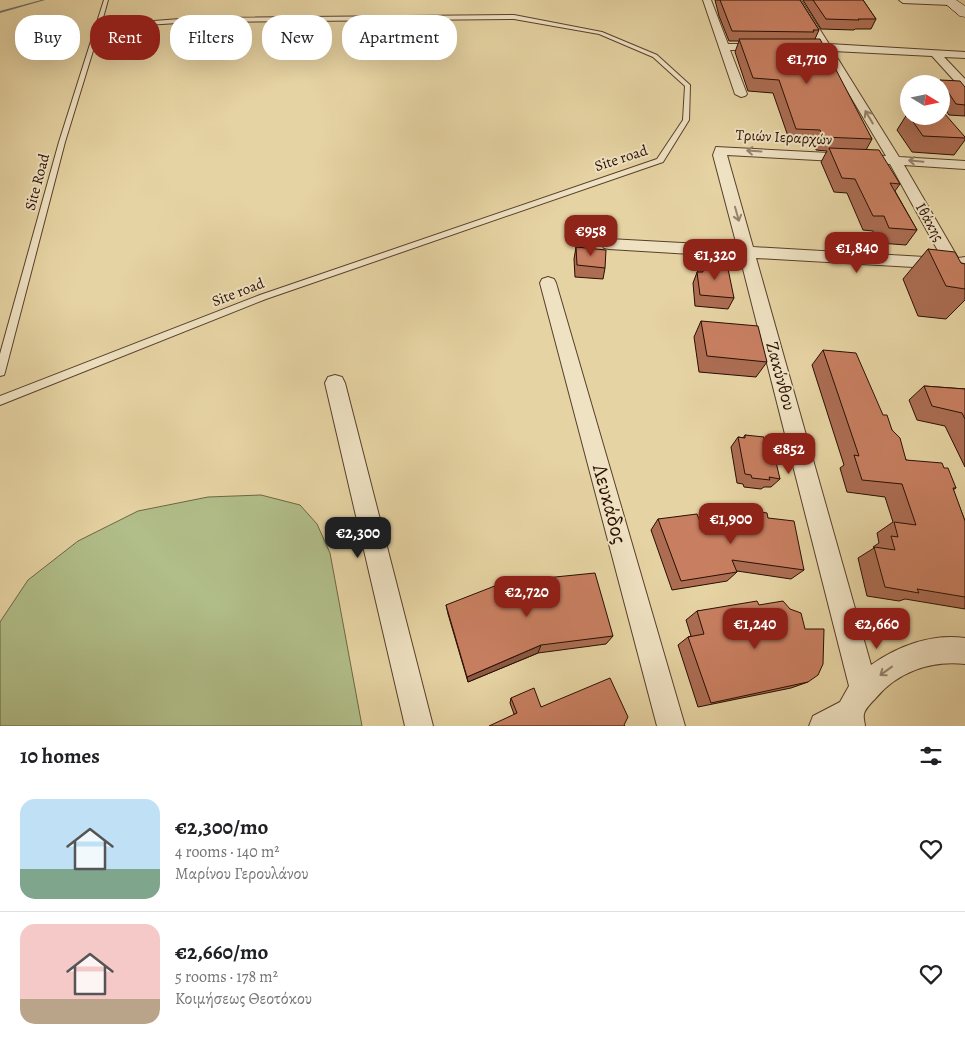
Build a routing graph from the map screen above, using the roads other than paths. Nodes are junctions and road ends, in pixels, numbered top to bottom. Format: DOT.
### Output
graph roads {
  1 [pos="106,0"];
  2 [pos="707,0"];
  3 [pos="797,0"];
  4 [pos="903,0"];
  5 [pos="953,1"];
  6 [pos="965,3"];
  7 [pos="965,12"];
  8 [pos="102,15"];
  9 [pos="160,22"];
  10 [pos="724,47"];
  11 [pos="809,47"];
  12 [pos="827,47"];
  13 [pos="772,48"];
  14 [pos="90,53"];
  15 [pos="936,54"];
  16 [pos="965,56"];
  17 [pos="965,86"];
  18 [pos="741,94"];
  19 [pos="721,150"];
  20 [pos="894,159"];
  21 [pos="965,165"];
  22 [pos="609,244"];
  23 [pos="748,253"];
  24 [pos="959,263"];
  25 [pos="548,283"];
  26 [pos="965,285"];
  27 [pos="0,372"];
  28 [pos="335,383"];
  29 [pos="0,401"];
  30 [pos="965,651"];
  31 [pos="864,689"];
  32 [pos="850,719"];
  33 [pos="419,726"];
  34 [pos="671,726"];
  35 [pos="823,726"];
  1 -- 8 [label="lane, Site Road"];
  2 -- 10 [label="street"];
  3 -- 12 [label="street"];
  4 -- 5 [label="street"];
  5 -- 6 [label="main road"];
  5 -- 7 [label="main road"];
  9 -- 29 [label="lane, Site road"];
  10 -- 13 [label="street"];
  10 -- 18 [label="street"];
  11 -- 12 [label="street"];
  12 -- 15 [label="street"];
  20 -- 12 [label="street, one-way"];
  14 -- 27 [label="lane, Site Road"];
  15 -- 16 [label="street"];
  15 -- 17 [label="street"];
  20 -- 19 [label="street, Τριών Ιεραρχών, one-way"];
  19 -- 23 [label="street, Ζακύνθου, one-way"];
  21 -- 20 [label="street, Τριών Ιεραρχών, one-way"];
  20 -- 24 [label="street, Ιθάκης"];
  22 -- 23 [label="street"];
  23 -- 24 [label="street"];
  23 -- 31 [label="street, Ζακύνθου"];
  24 -- 26 [label="street, Ιθάκης"];
  25 -- 34 [label="street, Λευκάδος"];
  28 -- 33 [label="street"];
  30 -- 31 [label="street, one-way"];
  31 -- 32 [label="street"];
  32 -- 35 [label="street"];
}
